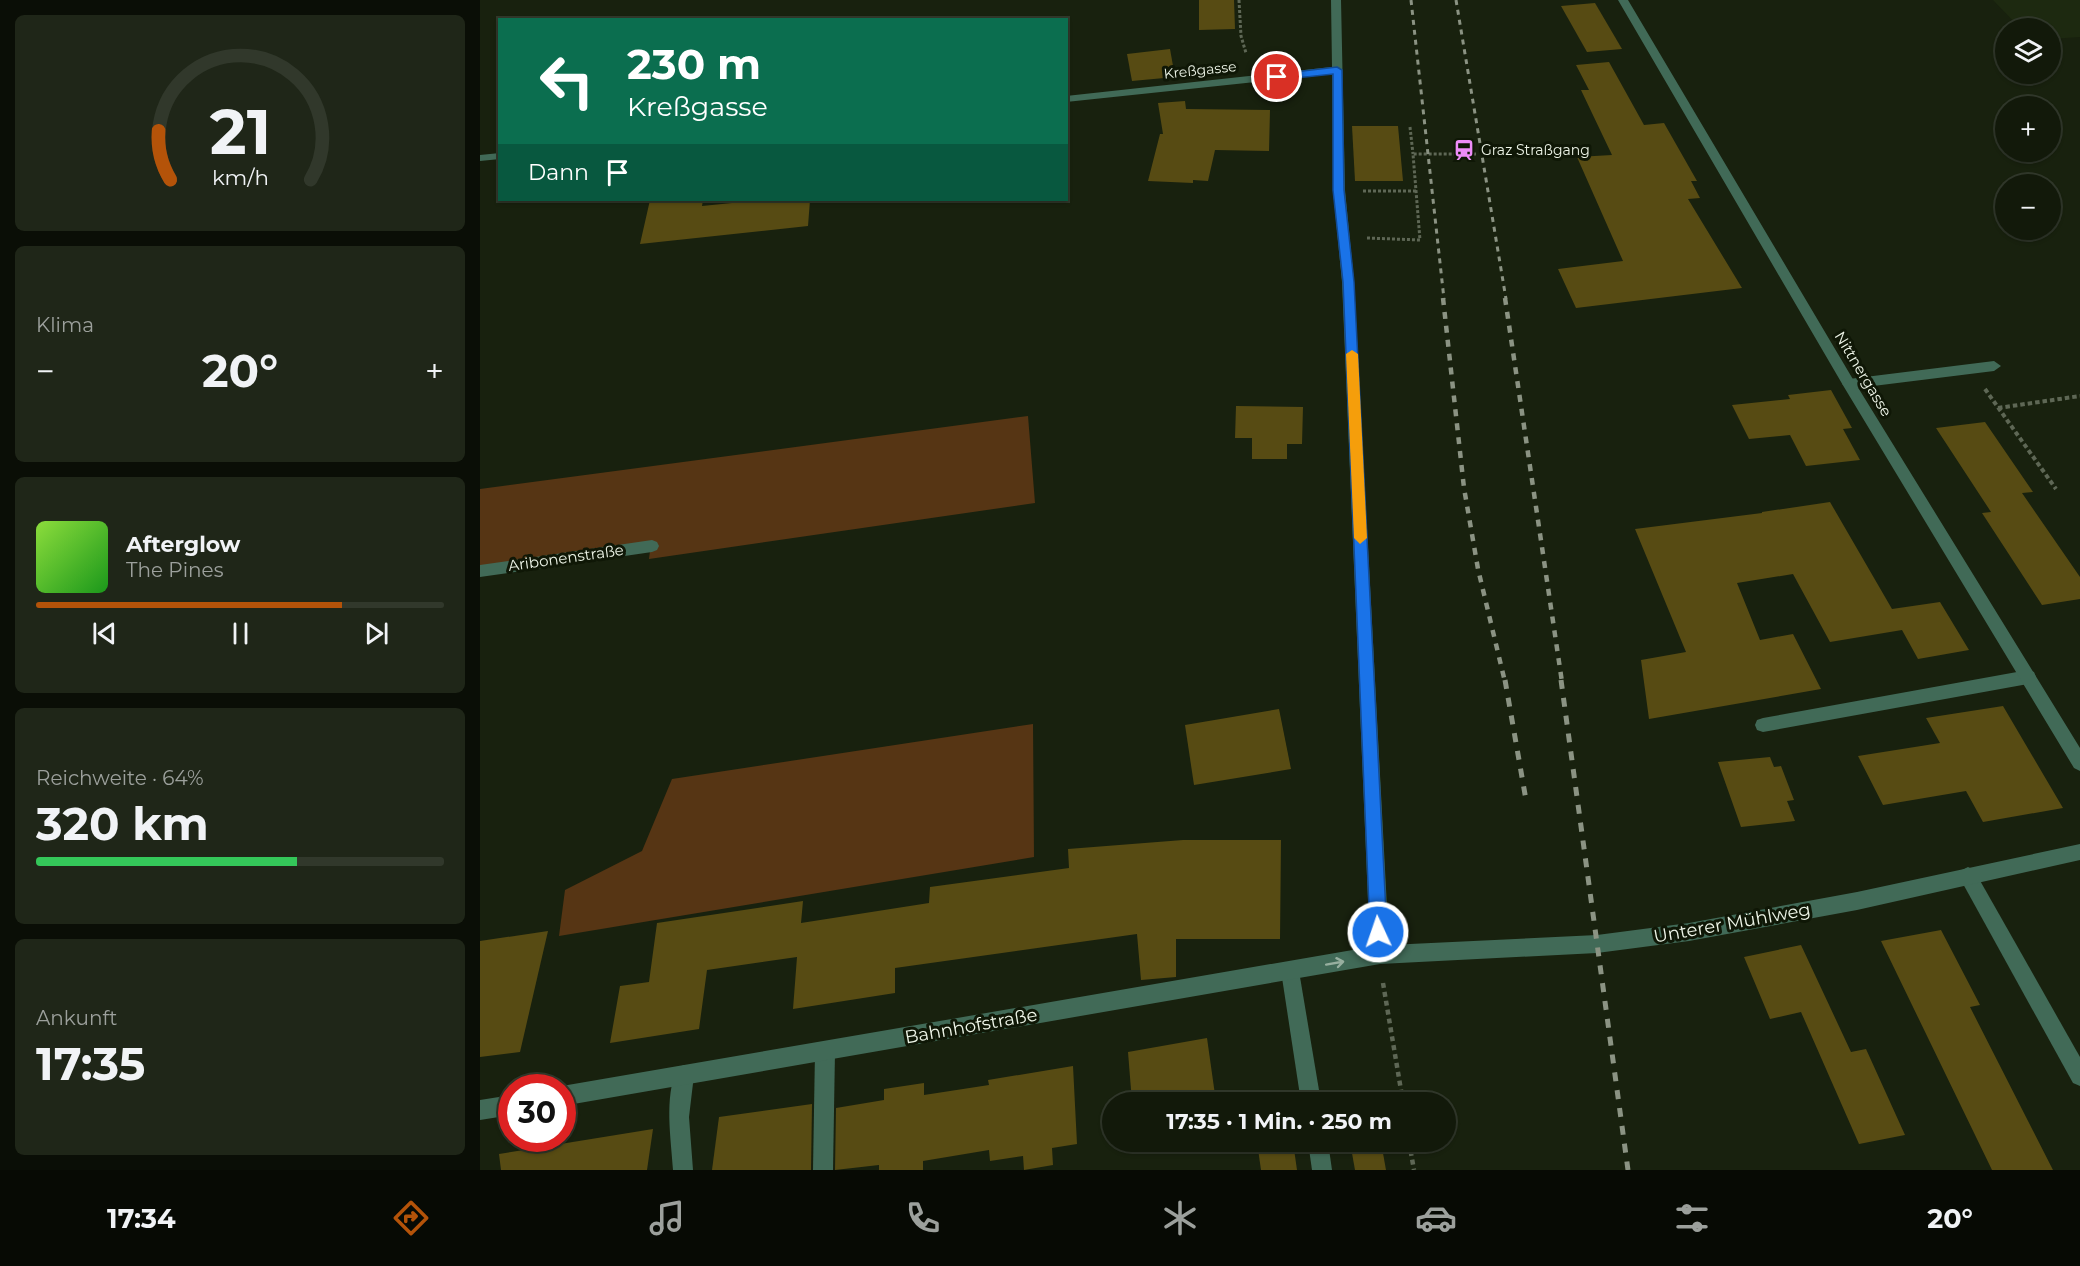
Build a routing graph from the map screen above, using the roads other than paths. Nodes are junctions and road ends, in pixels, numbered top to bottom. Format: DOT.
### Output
graph roads {
  1 [pos="1336,0"];
  2 [pos="1623,0"];
  3 [pos="1337,70"];
  4 [pos="1068,99"];
  5 [pos="498,156"];
  6 [pos="480,158"];
  7 [pos="1994,366"];
  8 [pos="1849,384"];
  9 [pos="652,546"];
  10 [pos="480,571"];
  11 [pos="2028,677"];
  12 [pos="1763,725"];
  13 [pos="2080,762"];
  14 [pos="2080,852"];
  15 [pos="1968,876"];
  16 [pos="1380,955"];
  17 [pos="1290,971"];
  18 [pos="825,1051"];
  19 [pos="684,1075"];
  20 [pos="2080,1076"];
  21 [pos="1309,1092"];
  22 [pos="576,1094"];
  23 [pos="498,1107"];
  24 [pos="480,1110"];
  25 [pos="1319,1152"];
  26 [pos="682,1170"];
  27 [pos="823,1170"];
  28 [pos="1322,1170"];
  1 -- 3 [label="street"];
  2 -- 8 [label="street, Nittnergasse"];
  3 -- 4 [label="street, Kreßgasse"];
  3 -- 16 [label="street"];
  5 -- 6 [label="street"];
  7 -- 8 [label="street"];
  8 -- 11 [label="street, Nittnergasse"];
  9 -- 10 [label="street, Aribonenstraße"];
  11 -- 12 [label="street"];
  11 -- 13 [label="street, Nittnergasse"];
  14 -- 15 [label="street, Unterer Mühlweg"];
  15 -- 16 [label="street, Unterer Mühlweg"];
  15 -- 20 [label="street"];
  17 -- 16 [label="street, Bahnhofstraße, one-way"];
  17 -- 18 [label="street, Bahnhofstraße"];
  17 -- 21 [label="street"];
  18 -- 19 [label="street, Bahnhofstraße"];
  18 -- 27 [label="street"];
  19 -- 22 [label="street, Bahnhofstraße"];
  19 -- 26 [label="street"];
  23 -- 24 [label="street"];
  25 -- 28 [label="street"];
}
